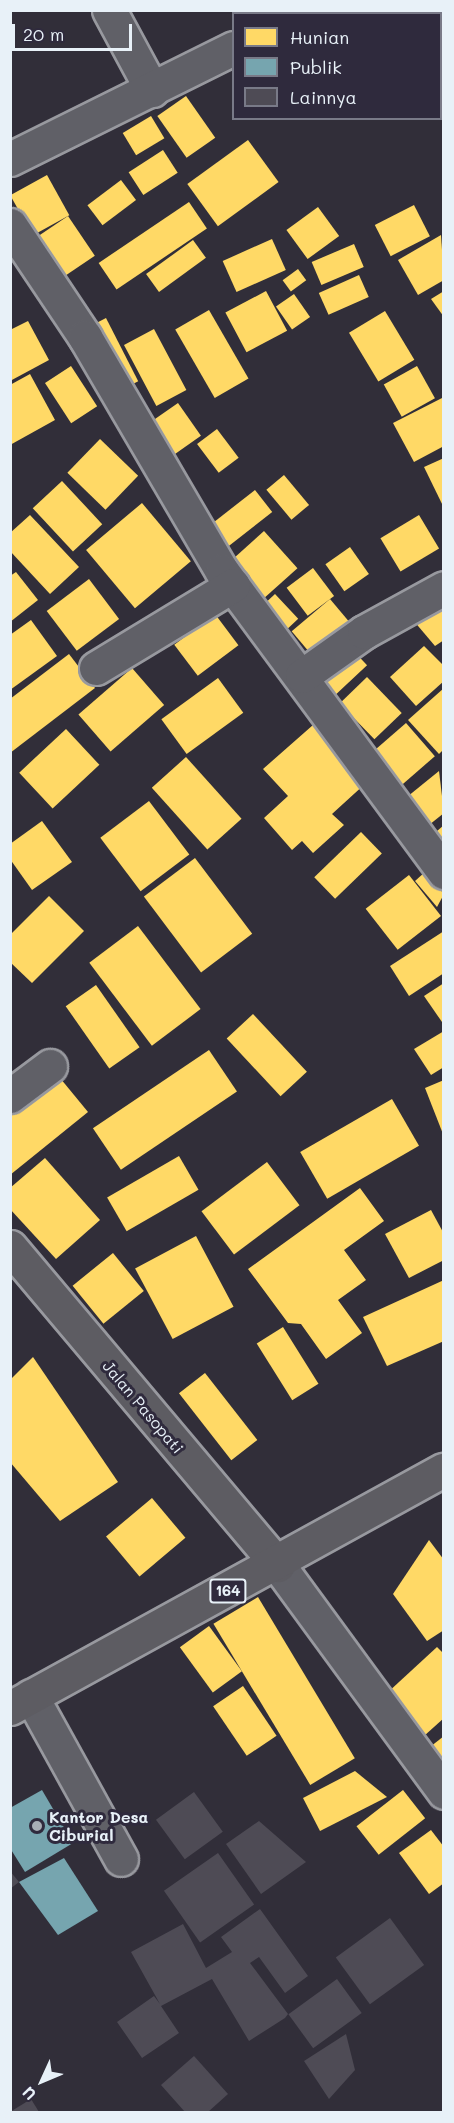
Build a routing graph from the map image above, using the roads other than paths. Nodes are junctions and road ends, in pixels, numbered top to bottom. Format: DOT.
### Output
graph roads {
  1 [pos="109,10"];
  2 [pos="232,49"];
  3 [pos="152,90"];
  4 [pos="10,159"];
  5 [pos="10,225"];
  6 [pos="233,585"];
  7 [pos="444,588"];
  8 [pos="96,668"];
  9 [pos="302,676"];
  10 [pos="444,872"];
  11 [pos="50,1066"];
  12 [pos="10,1096"];
  13 [pos="10,1247"];
  14 [pos="444,1469"];
  15 [pos="278,1565"];
  16 [pos="21,1702"];
  17 [pos="444,1792"];
  18 [pos="121,1858"];
  1 -- 3 [label="street"];
  2 -- 3 [label="street"];
  3 -- 4 [label="street"];
  5 -- 6 [label="street"];
  6 -- 8 [label="street"];
  6 -- 9 [label="street"];
  7 -- 9 [label="street"];
  9 -- 10 [label="street"];
  11 -- 12 [label="street"];
  13 -- 15 [label="main road, Jalan Pasopati"];
  14 -- 15 [label="main road, 164"];
  15 -- 16 [label="main road, 164"];
  15 -- 17 [label="street"];
  16 -- 18 [label="street"];
}
